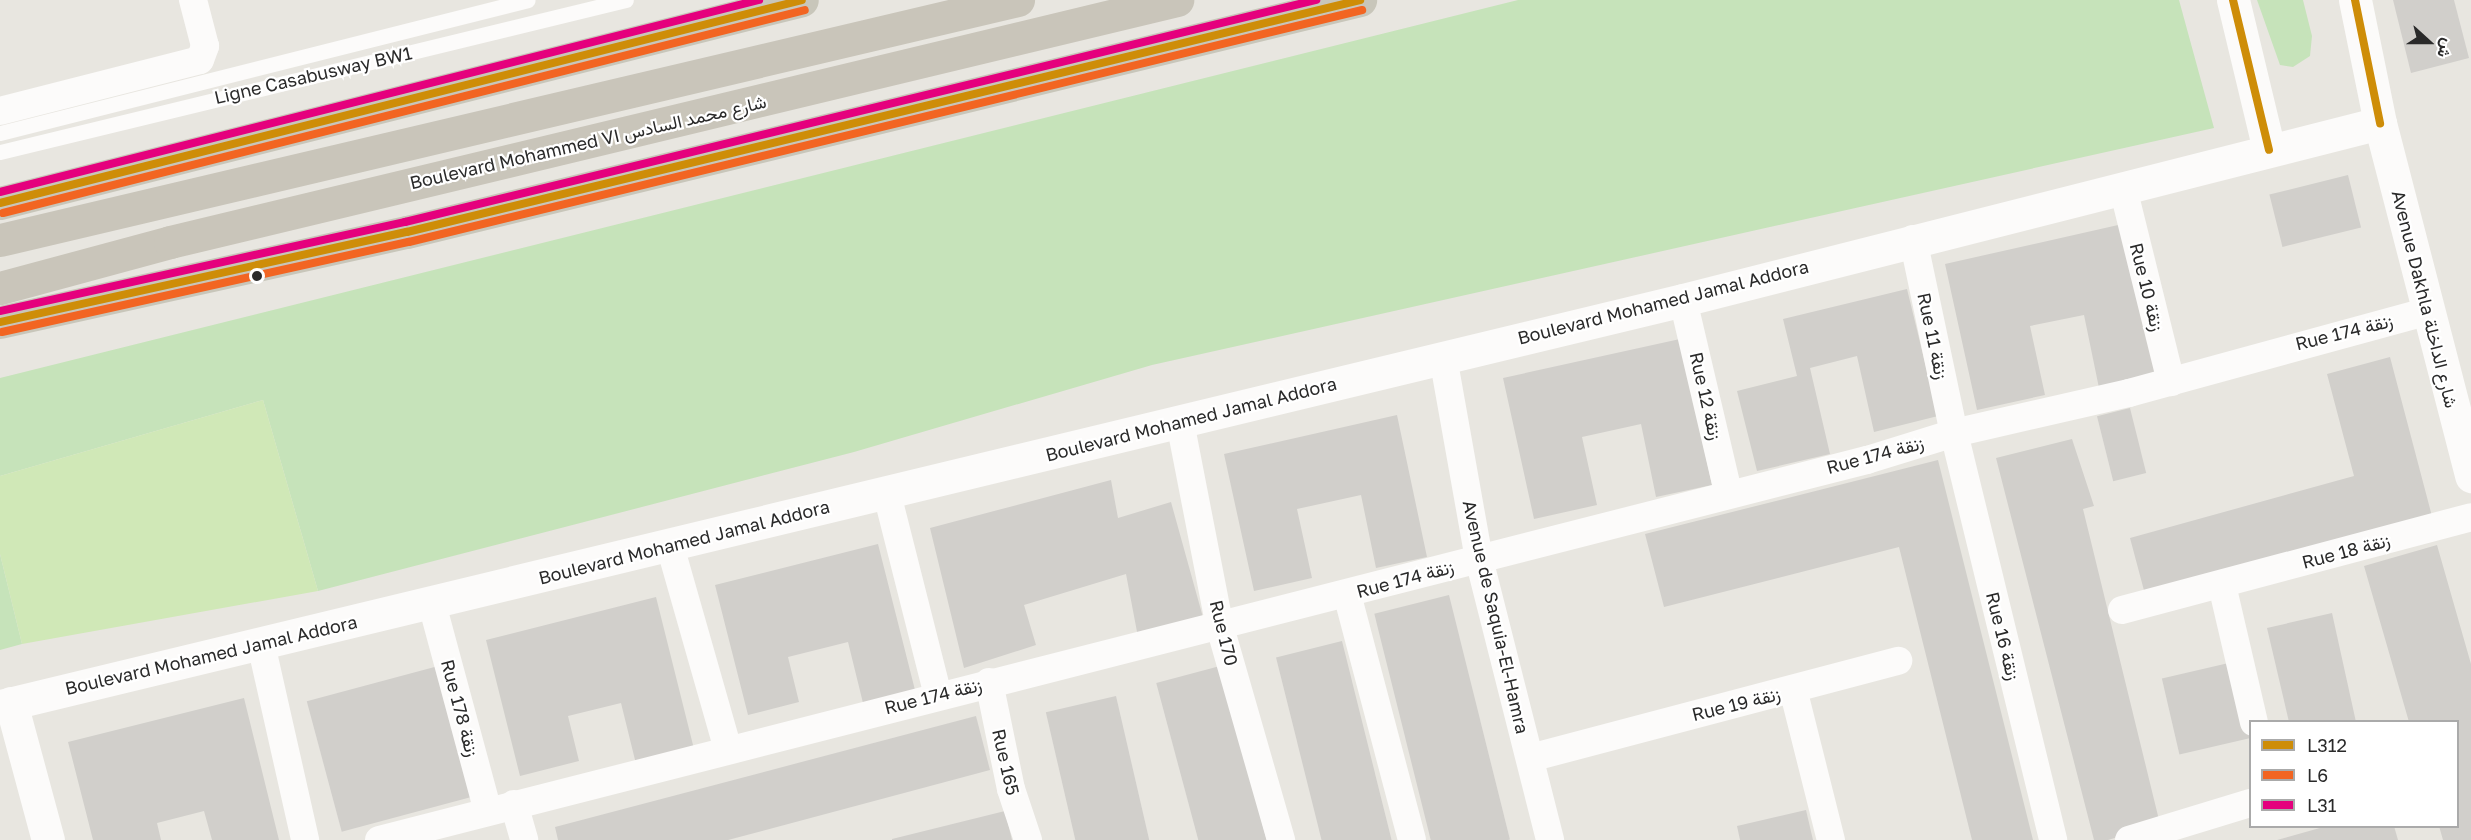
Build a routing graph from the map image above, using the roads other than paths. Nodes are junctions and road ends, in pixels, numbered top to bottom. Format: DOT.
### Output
graph roads {
  1 [pos="193,0"];
  2 [pos="528,0"];
  3 [pos="626,0"];
  4 [pos="802,0"];
  5 [pos="1018,0"];
  6 [pos="1177,0"];
  7 [pos="1360,0"];
  8 [pos="2233,0"];
  9 [pos="2355,0"];
  10 [pos="0,111"];
  11 [pos="2380,123"];
  12 [pos="0,133"];
  13 [pos="2269,150"];
  14 [pos="0,152"];
  15 [pos="2124,192"];
  16 [pos="0,203"];
  17 [pos="1913,239"];
  18 [pos="0,240"];
  19 [pos="0,288"];
  20 [pos="1683,300"];
  21 [pos="2428,311"];
  22 [pos="0,322"];
  23 [pos="1443,357"];
  24 [pos="2171,382"];
  25 [pos="1180,422"];
  26 [pos="1954,433"];
  27 [pos="2471,476"];
  28 [pos="1728,492"];
  29 [pos="887,494"];
  30 [pos="2471,517"];
  31 [pos="670,546"];
  32 [pos="1479,559"];
  33 [pos="2222,585"];
  34 [pos="1347,594"];
  35 [pos="432,604"];
  36 [pos="2122,610"];
  37 [pos="1220,627"];
  38 [pos="261,644"];
  39 [pos="1899,661"];
  40 [pos="989,682"];
  41 [pos="1793,689"];
  42 [pos="938,695"];
  43 [pos="5,704"];
  44 [pos="2254,720"];
  45 [pos="728,749"];
  46 [pos="1530,758"];
  47 [pos="2249,803"];
  48 [pos="501,808"];
  49 [pos="48,840"];
  50 [pos="305,840"];
  51 [pos="379,840"];
  52 [pos="524,840"];
  53 [pos="1028,840"];
  54 [pos="1281,840"];
  55 [pos="1412,840"];
  56 [pos="1550,840"];
  57 [pos="1831,840"];
  58 [pos="2053,840"];
  59 [pos="2129,840"];
  1 -- 10 [label="street"];
  2 -- 12 [label="lane, Ligne Casabusway BW1"];
  3 -- 14 [label="lane, Ligne Casabusway BW1"];
  4 -- 16 [label="main road"];
  5 -- 18 [label="highway"];
  6 -- 19 [label="highway, Boulevard Mohammed VI شارع محمد السادس"];
  7 -- 22 [label="main road"];
  8 -- 13 [label="street"];
  9 -- 11 [label="street, Avenue Dakhla شارع الداخلة"];
  11 -- 13 [label="street, Boulevard Mohamed Jamal Addora"];
  11 -- 21 [label="street, Avenue Dakhla شارع الداخلة"];
  13 -- 15 [label="street, Boulevard Mohamed Jamal Addora"];
  15 -- 17 [label="street, Boulevard Mohamed Jamal Addora"];
  15 -- 24 [label="street, Rue 10 زنقة"];
  17 -- 20 [label="street, Boulevard Mohamed Jamal Addora"];
  17 -- 26 [label="street, Rue 11 زنقة"];
  20 -- 23 [label="street, Boulevard Mohamed Jamal Addora"];
  20 -- 28 [label="street, Rue 12 زنقة"];
  21 -- 24 [label="street, Rue 174 زنقة"];
  21 -- 27 [label="street, Avenue Dakhla شارع الداخلة"];
  23 -- 25 [label="street, Boulevard Mohamed Jamal Addora"];
  23 -- 32 [label="street, Avenue de Saquia-El-Hamra"];
  24 -- 26 [label="street, Rue 174 زنقة"];
  25 -- 29 [label="street, Boulevard Mohamed Jamal Addora"];
  25 -- 37 [label="street, Rue 170"];
  26 -- 28 [label="street, Rue 174 زنقة"];
  26 -- 58 [label="street, Rue 16 زنقة"];
  28 -- 32 [label="street, Rue 174 زنقة"];
  29 -- 31 [label="street, Boulevard Mohamed Jamal Addora"];
  29 -- 42 [label="street"];
  30 -- 33 [label="street, Rue 18 زنقة"];
  31 -- 35 [label="street, Boulevard Mohamed Jamal Addora"];
  31 -- 45 [label="street"];
  32 -- 34 [label="street, Rue 174 زنقة"];
  32 -- 46 [label="street, Avenue de Saquia-El-Hamra"];
  33 -- 36 [label="street, Rue 18 زنقة"];
  33 -- 44 [label="street"];
  34 -- 37 [label="street, Rue 174 زنقة"];
  34 -- 55 [label="street"];
  35 -- 38 [label="street, Boulevard Mohamed Jamal Addora"];
  35 -- 48 [label="street, Rue 178 زنقة"];
  37 -- 40 [label="street, Rue 174 زنقة"];
  37 -- 54 [label="street, Rue 170"];
  38 -- 43 [label="street, Boulevard Mohamed Jamal Addora"];
  38 -- 50 [label="street"];
  39 -- 41 [label="street"];
  40 -- 42 [label="street, Rue 174 زنقة"];
  40 -- 53 [label="street, Rue 165"];
  41 -- 46 [label="street, Rue 19 زنقة"];
  41 -- 57 [label="street, Rue 19 زنقة"];
  42 -- 45 [label="street, Rue 174 زنقة"];
  43 -- 49 [label="street"];
  45 -- 48 [label="street, Rue 174 زنقة"];
  46 -- 56 [label="street, Avenue de Saquia-El-Hamra"];
  47 -- 59 [label="street"];
  48 -- 51 [label="street, Rue 174 زنقة"];
  48 -- 52 [label="street, Rue 178 زنقة"];
}
